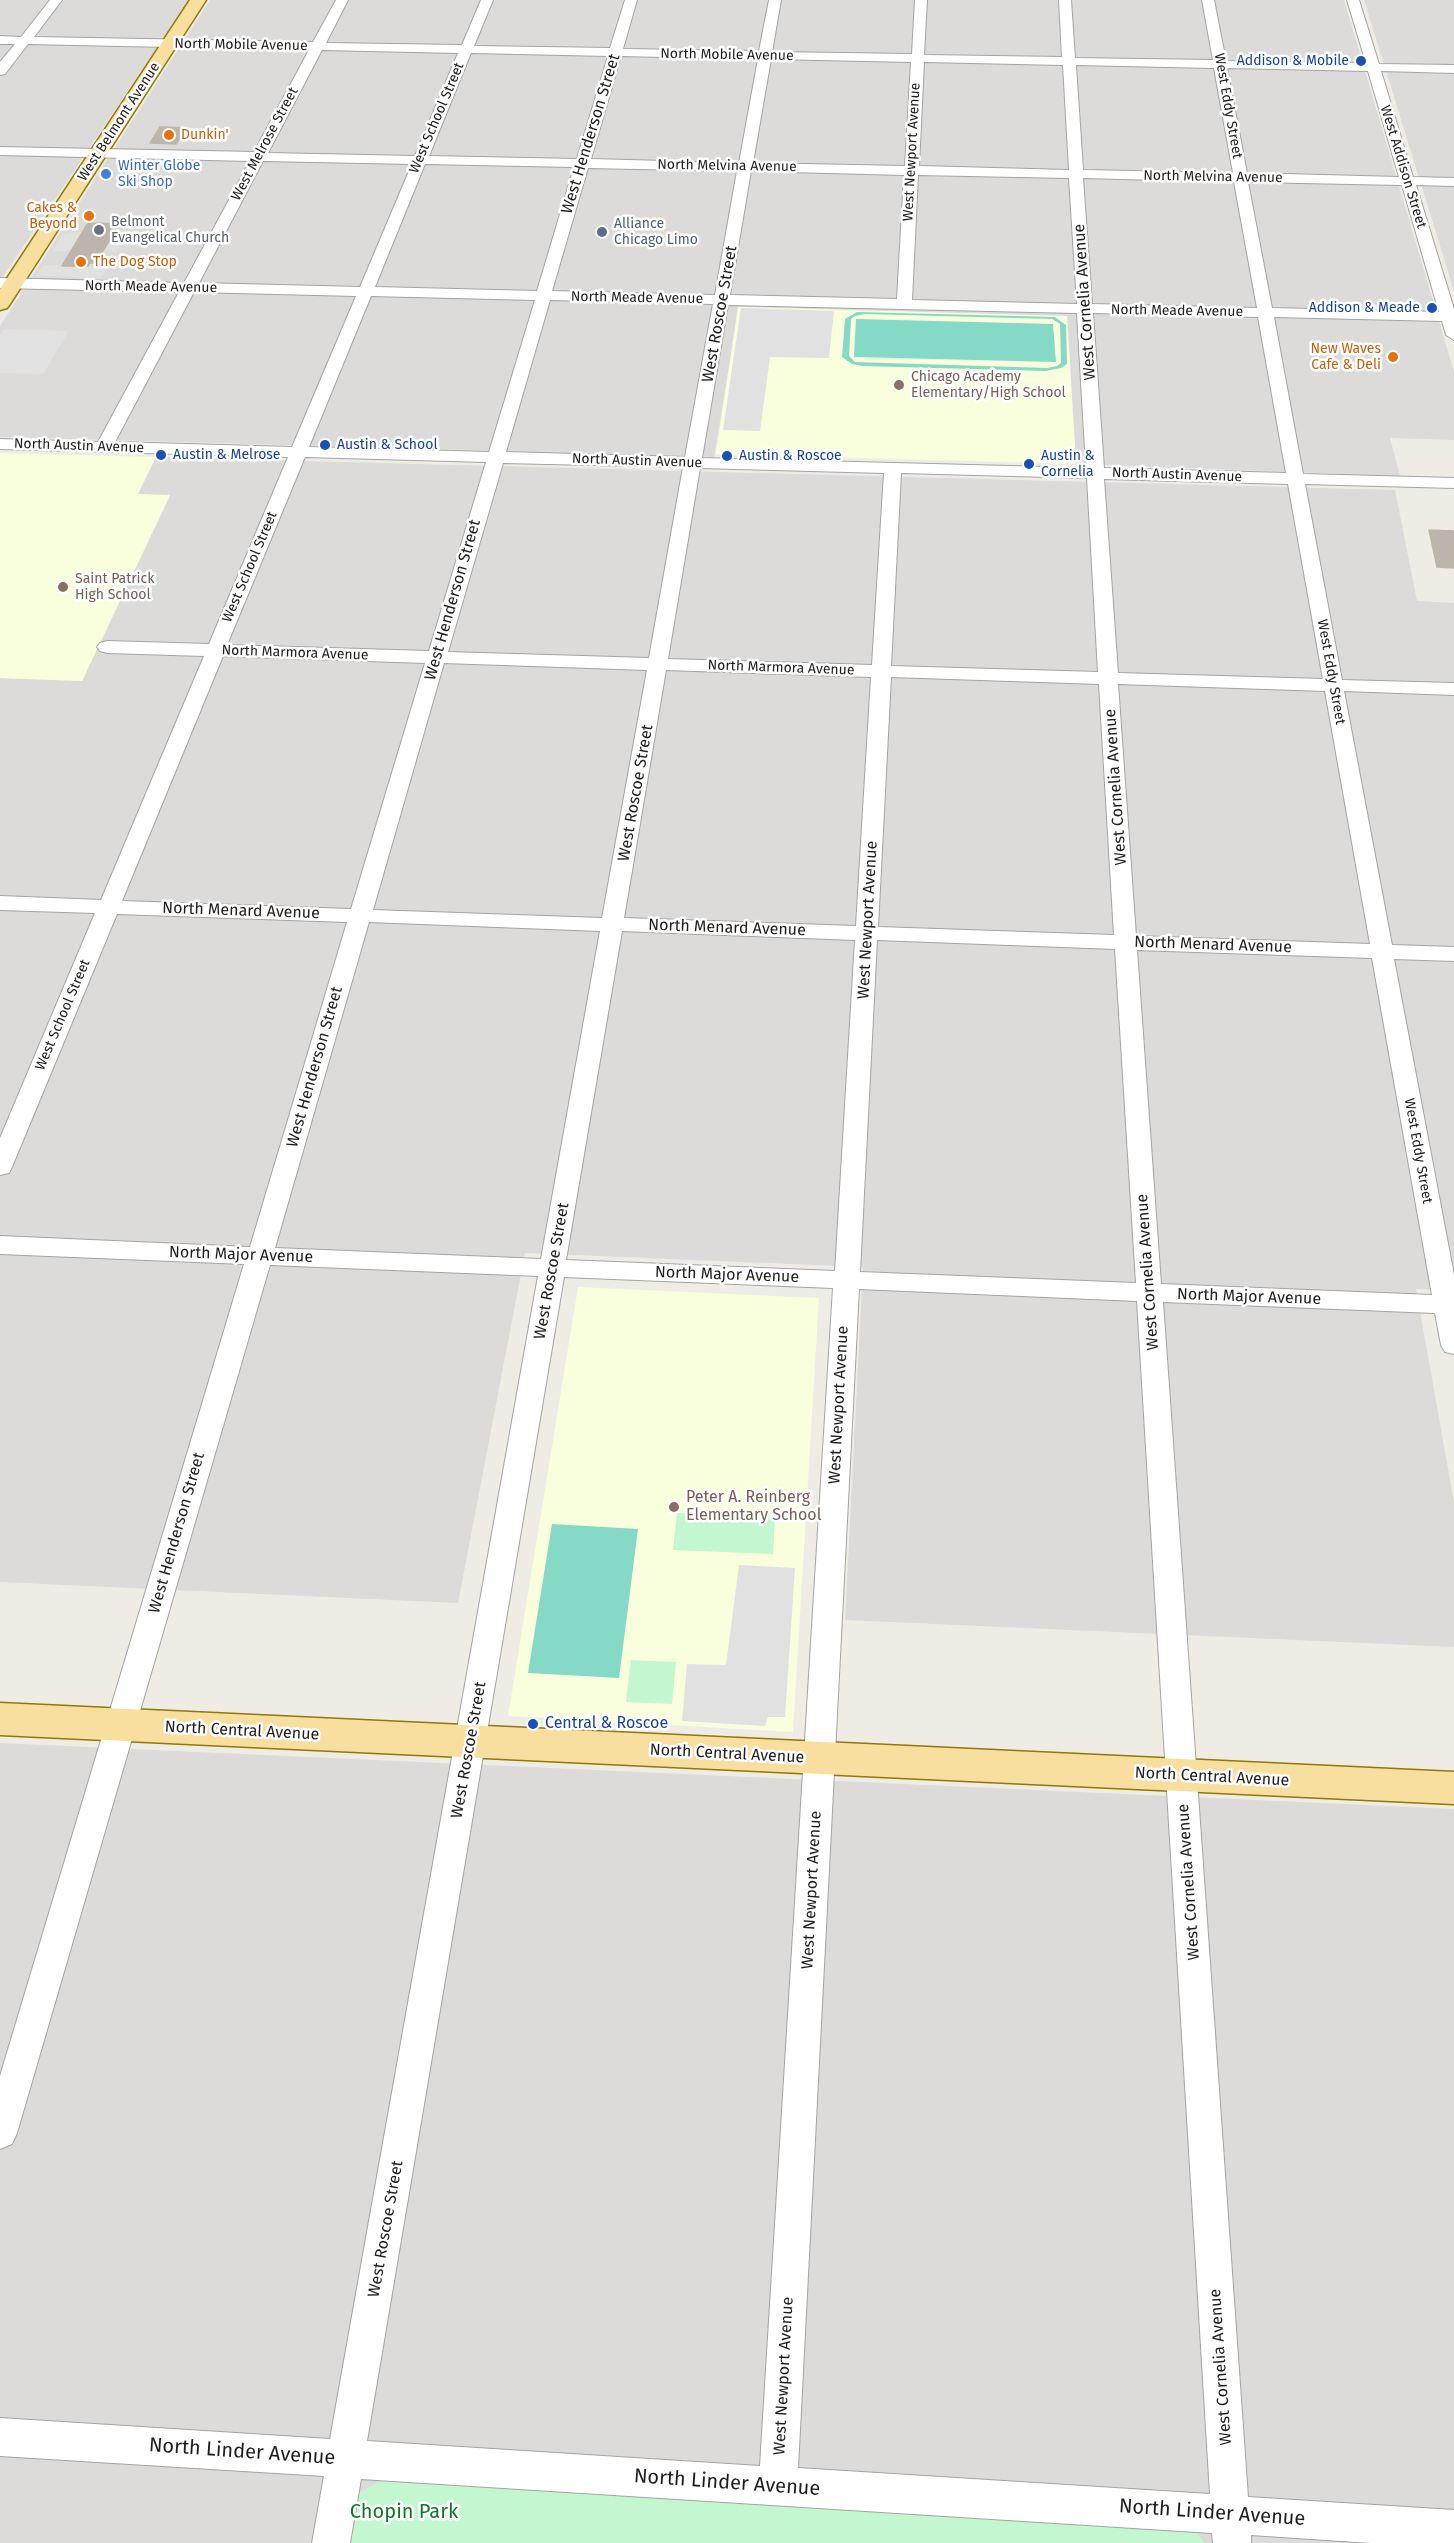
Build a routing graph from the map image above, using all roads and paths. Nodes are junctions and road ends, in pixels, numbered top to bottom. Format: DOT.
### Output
graph roads {
  1 [pos="56,0"];
  2 [pos="198,0"];
  3 [pos="342,0"];
  4 [pos="487,0"];
  5 [pos="631,0"];
  6 [pos="775,0"];
  7 [pos="921,0"];
  8 [pos="1065,0"];
  9 [pos="1208,0"];
  10 [pos="1353,0"];
  11 [pos="0,40"];
  12 [pos="24,41"];
  13 [pos="170,44"];
  14 [pos="317,47"];
  15 [pos="466,50"];
  16 [pos="615,52"];
  17 [pos="765,55"];
  18 [pos="918,58"];
  19 [pos="1069,61"];
  20 [pos="1220,64"];
  21 [pos="1373,67"];
  22 [pos="1454,69"];
  23 [pos="0,71"];
  24 [pos="0,151"];
  25 [pos="98,153"];
  26 [pos="259,156"];
  27 [pos="420,160"];
  28 [pos="582,163"];
  29 [pos="746,167"];
  30 [pos="911,170"];
  31 [pos="1077,174"];
  32 [pos="1240,177"];
  33 [pos="1408,181"];
  34 [pos="1454,182"];
  35 [pos="7,283"];
  36 [pos="189,288"];
  37 [pos="365,292"];
  38 [pos="543,296"];
  39 [pos="722,300"];
  40 [pos="0,304"];
  41 [pos="904,304"];
  42 [pos="1085,309"];
  43 [pos="1265,313"];
  44 [pos="1451,317"];
  45 [pos="1454,335"];
  46 [pos="0,444"];
  47 [pos="104,447"];
  48 [pos="298,452"];
  49 [pos="495,457"];
  50 [pos="693,463"];
  51 [pos="893,468"];
  52 [pos="1096,473"];
  53 [pos="1295,478"];
  54 [pos="1454,483"];
  55 [pos="107,647"];
  56 [pos="216,650"];
  57 [pos="436,657"];
  58 [pos="658,664"];
  59 [pos="882,671"];
  60 [pos="1108,678"];
  61 [pos="1333,685"];
  62 [pos="1454,689"];
  63 [pos="0,903"];
  64 [pos="109,907"];
  65 [pos="360,915"];
  66 [pos="613,924"];
  67 [pos="868,933"];
  68 [pos="1127,942"];
  69 [pos="1382,951"];
  70 [pos="1454,954"];
  71 [pos="0,1167"];
  72 [pos="0,1245"];
  73 [pos="259,1256"];
  74 [pos="553,1268"];
  75 [pos="846,1280"];
  76 [pos="1150,1293"];
  77 [pos="1450,1305"];
  78 [pos="1454,1345"];
  79 [pos="0,1719"];
  80 [pos="121,1725"];
  81 [pos="471,1742"];
  82 [pos="819,1758"];
  83 [pos="1181,1776"];
  84 [pos="1454,1788"];
  85 [pos="0,2133"];
  86 [pos="0,2437"];
  87 [pos="345,2459"];
  88 [pos="778,2486"];
  89 [pos="1231,2529"];
  90 [pos="1454,2529"];
  91 [pos="331,2543"];
  1 -- 12 [label="street"];
  2 -- 13 [label="main road, West Belmont Avenue"];
  3 -- 14 [label="street, West Melrose Street"];
  4 -- 15 [label="street, West School Street"];
  5 -- 16 [label="street, West Henderson Street"];
  6 -- 17 [label="street, West Roscoe Street"];
  7 -- 18 [label="street, West Newport Avenue"];
  8 -- 19 [label="street, West Cornelia Avenue"];
  9 -- 20 [label="street, West Eddy Street"];
  10 -- 21 [label="street, West Addison Street"];
  11 -- 12 [label="street, North Mobile Avenue"];
  12 -- 13 [label="street, North Mobile Avenue"];
  12 -- 23 [label="street"];
  13 -- 14 [label="street, North Mobile Avenue"];
  13 -- 25 [label="main road, West Belmont Avenue"];
  14 -- 15 [label="street, North Mobile Avenue"];
  14 -- 26 [label="street, West Melrose Street"];
  15 -- 16 [label="street, North Mobile Avenue"];
  15 -- 27 [label="street, West School Street"];
  16 -- 17 [label="street, North Mobile Avenue"];
  16 -- 28 [label="street, West Henderson Street"];
  17 -- 18 [label="street, North Mobile Avenue"];
  17 -- 29 [label="street, West Roscoe Street"];
  18 -- 19 [label="street, North Mobile Avenue"];
  18 -- 30 [label="street, West Newport Avenue"];
  19 -- 20 [label="street, North Mobile Avenue"];
  19 -- 31 [label="street, West Cornelia Avenue"];
  20 -- 21 [label="street, North Mobile Avenue"];
  20 -- 32 [label="street, West Eddy Street"];
  21 -- 22 [label="street, North Mobile Avenue"];
  21 -- 33 [label="street, West Addison Street"];
  24 -- 25 [label="street, North Melvina Avenue"];
  25 -- 26 [label="street, North Melvina Avenue"];
  25 -- 35 [label="main road, West Belmont Avenue"];
  26 -- 27 [label="street, North Melvina Avenue"];
  26 -- 36 [label="street, West Melrose Street"];
  27 -- 28 [label="street, North Melvina Avenue"];
  27 -- 37 [label="street, West School Street"];
  28 -- 29 [label="street, North Melvina Avenue"];
  28 -- 38 [label="street, West Henderson Street"];
  29 -- 30 [label="street, North Melvina Avenue"];
  29 -- 39 [label="street, West Roscoe Street"];
  30 -- 31 [label="street, North Melvina Avenue"];
  30 -- 41 [label="street, West Newport Avenue"];
  31 -- 32 [label="street, North Melvina Avenue"];
  31 -- 42 [label="street, West Cornelia Avenue"];
  32 -- 33 [label="street, North Melvina Avenue"];
  32 -- 43 [label="street, West Eddy Street"];
  33 -- 34 [label="street, North Melvina Avenue"];
  33 -- 44 [label="street, West Addison Street"];
  35 -- 36 [label="street, North Meade Avenue"];
  35 -- 40 [label="main road, West Belmont Avenue"];
  36 -- 37 [label="street, North Meade Avenue"];
  36 -- 47 [label="street, West Melrose Street"];
  37 -- 38 [label="street, North Meade Avenue"];
  37 -- 48 [label="street, West School Street"];
  38 -- 39 [label="street, North Meade Avenue"];
  38 -- 49 [label="street, West Henderson Street"];
  39 -- 41 [label="street, North Meade Avenue"];
  39 -- 50 [label="street, West Roscoe Street"];
  41 -- 42 [label="street, North Meade Avenue"];
  42 -- 43 [label="street, North Meade Avenue"];
  42 -- 52 [label="street, West Cornelia Avenue"];
  43 -- 44 [label="street, North Meade Avenue"];
  43 -- 53 [label="street, West Eddy Street"];
  44 -- 45 [label="street, West Addison Street"];
  46 -- 47 [label="street, North Austin Avenue"];
  47 -- 48 [label="street, North Austin Avenue"];
  48 -- 49 [label="street, North Austin Avenue"];
  48 -- 56 [label="street, West School Street"];
  49 -- 50 [label="street, North Austin Avenue"];
  49 -- 57 [label="street, West Henderson Street"];
  50 -- 51 [label="street, North Austin Avenue"];
  50 -- 58 [label="street, West Roscoe Street"];
  51 -- 52 [label="street, North Austin Avenue"];
  51 -- 59 [label="street, West Newport Avenue"];
  52 -- 53 [label="street, North Austin Avenue"];
  52 -- 60 [label="street, West Cornelia Avenue"];
  53 -- 54 [label="street, North Austin Avenue"];
  53 -- 61 [label="street, West Eddy Street"];
  55 -- 56 [label="street, North Marmora Avenue"];
  56 -- 57 [label="street, North Marmora Avenue"];
  56 -- 64 [label="street, West School Street"];
  57 -- 58 [label="street, North Marmora Avenue"];
  57 -- 65 [label="street, West Henderson Street"];
  58 -- 59 [label="street, North Marmora Avenue"];
  58 -- 66 [label="street, West Roscoe Street"];
  59 -- 60 [label="street, North Marmora Avenue"];
  59 -- 67 [label="street, West Newport Avenue"];
  60 -- 61 [label="street, North Marmora Avenue"];
  60 -- 68 [label="street, West Cornelia Avenue"];
  61 -- 62 [label="street, North Marmora Avenue"];
  61 -- 69 [label="street, West Eddy Street"];
  63 -- 64 [label="street, North Menard Avenue"];
  64 -- 65 [label="street, North Menard Avenue"];
  64 -- 71 [label="street, West School Street"];
  65 -- 66 [label="street, North Menard Avenue"];
  65 -- 73 [label="street, West Henderson Street"];
  66 -- 67 [label="street, North Menard Avenue"];
  66 -- 74 [label="street, West Roscoe Street"];
  67 -- 68 [label="street, North Menard Avenue"];
  67 -- 75 [label="street, West Newport Avenue"];
  68 -- 69 [label="street, North Menard Avenue"];
  68 -- 76 [label="street, West Cornelia Avenue"];
  69 -- 70 [label="street, North Menard Avenue"];
  69 -- 77 [label="street, West Eddy Street"];
  72 -- 73 [label="street, North Major Avenue"];
  73 -- 74 [label="street, North Major Avenue"];
  73 -- 80 [label="street, West Henderson Street"];
  74 -- 75 [label="street, North Major Avenue"];
  74 -- 81 [label="street, West Roscoe Street"];
  75 -- 76 [label="street, North Major Avenue"];
  75 -- 82 [label="street, West Newport Avenue"];
  76 -- 77 [label="street, North Major Avenue"];
  76 -- 83 [label="street, West Cornelia Avenue"];
  77 -- 78 [label="street, West Eddy Street"];
  79 -- 80 [label="main road, North Central Avenue"];
  80 -- 81 [label="main road, North Central Avenue"];
  80 -- 85 [label="street, West Henderson Street"];
  81 -- 82 [label="main road, North Central Avenue"];
  81 -- 87 [label="street, West Roscoe Street"];
  82 -- 83 [label="main road, North Central Avenue"];
  82 -- 88 [label="street, West Newport Avenue"];
  83 -- 84 [label="main road, North Central Avenue"];
  83 -- 89 [label="street, West Cornelia Avenue"];
  86 -- 87 [label="street, North Linder Avenue"];
  87 -- 88 [label="street, North Linder Avenue"];
  87 -- 91 [label="street, West Roscoe Street"];
  88 -- 89 [label="street, North Linder Avenue"];
  89 -- 90 [label="street, North Linder Avenue"];
}
